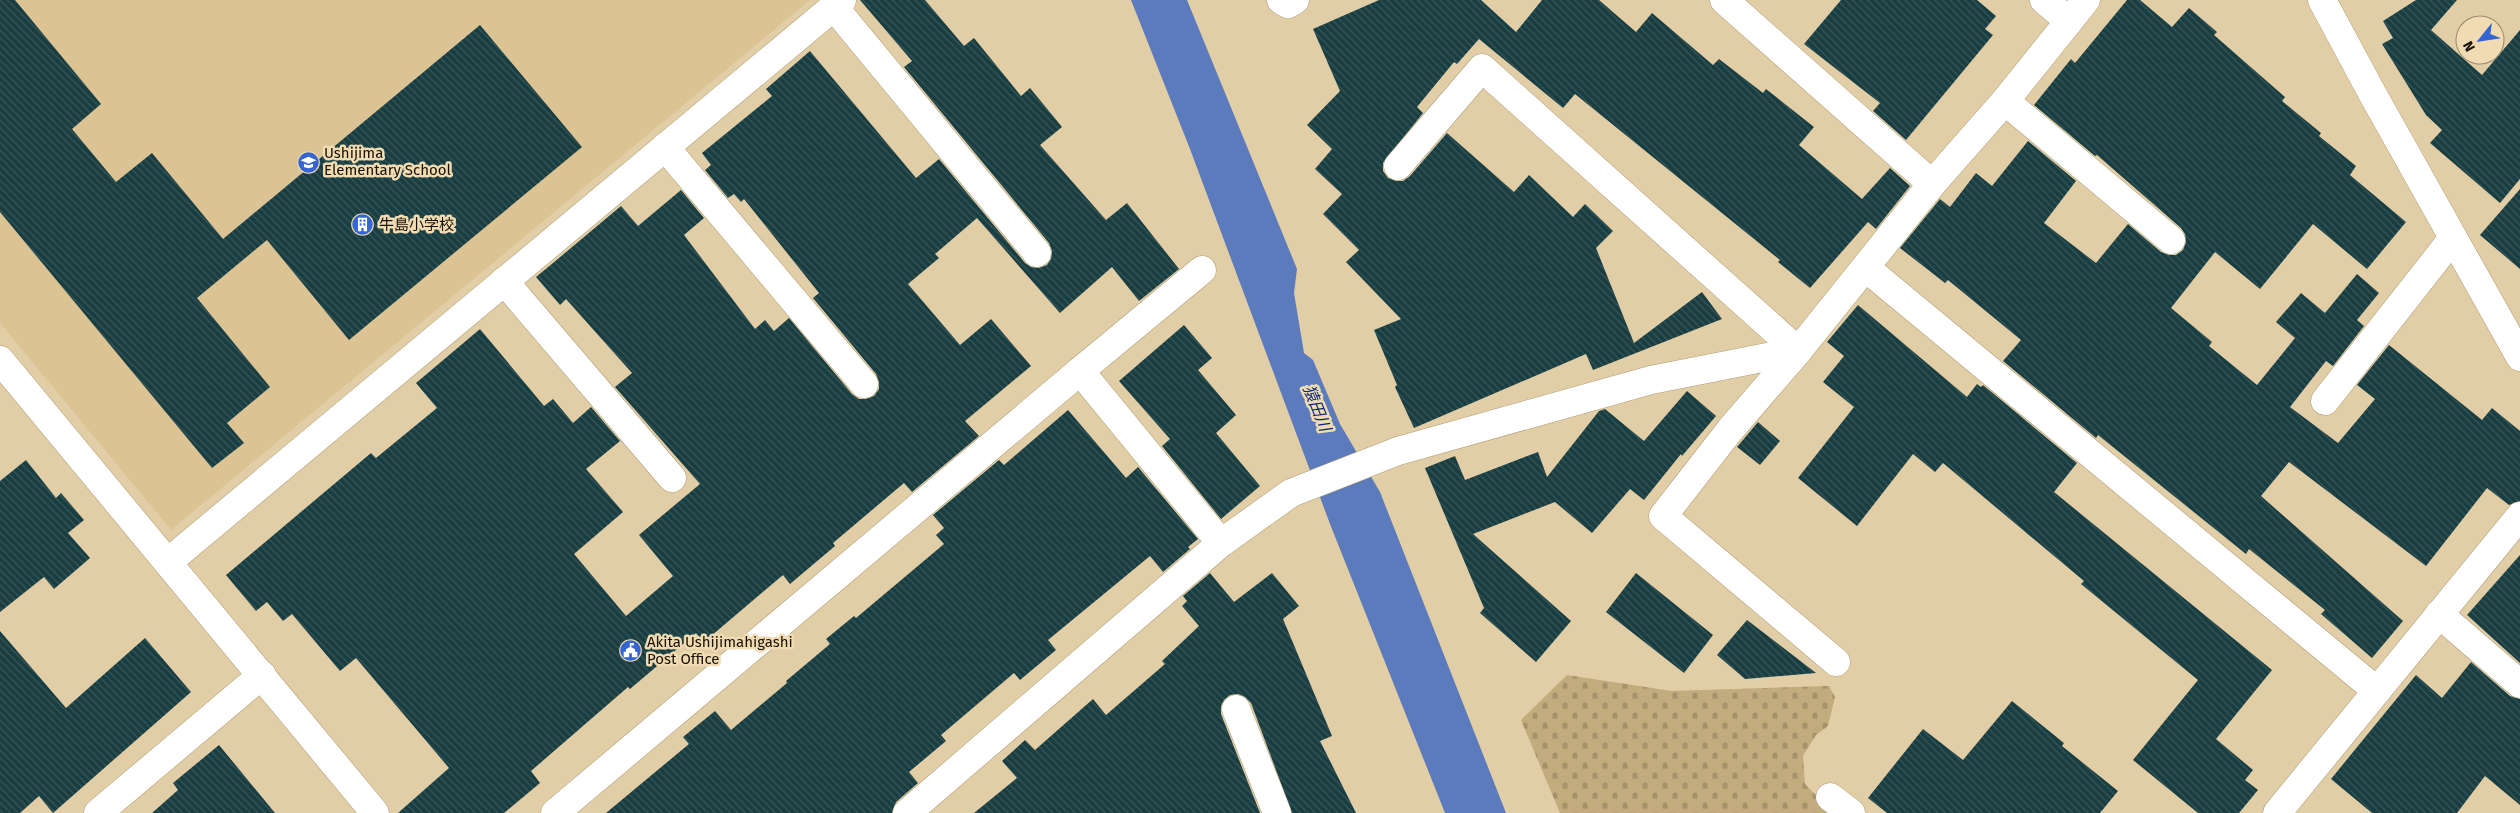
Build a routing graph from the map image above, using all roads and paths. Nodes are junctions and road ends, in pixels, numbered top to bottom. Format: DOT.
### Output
graph roads {
  1 [pos="1281,0"];
  2 [pos="1295,0"];
  3 [pos="1724,0"];
  4 [pos="2044,0"];
  5 [pos="2322,0"];
  6 [pos="838,3"];
  7 [pos="2077,10"];
  8 [pos="2005,100"];
  9 [pos="665,147"];
  10 [pos="1398,166"];
  11 [pos="1932,184"];
  12 [pos="2453,238"];
  13 [pos="2171,240"];
  14 [pos="1037,253"];
  15 [pos="1866,268"];
  16 [pos="1202,270"];
  17 [pos="504,281"];
  18 [pos="1798,350"];
  19 [pos="2520,357"];
  20 [pos="0,360"];
  21 [pos="1080,370"];
  22 [pos="864,384"];
  23 [pos="2325,401"];
  24 [pos="672,478"];
  25 [pos="2520,516"];
  26 [pos="1221,542"];
  27 [pos="168,562"];
  28 [pos="2439,614"];
  29 [pos="1836,662"];
  30 [pos="262,676"];
  31 [pos="2520,684"];
  32 [pos="2377,691"];
  33 [pos="1236,708"];
  34 [pos="1830,797"];
  35 [pos="98,813"];
  36 [pos="375,813"];
  37 [pos="555,813"];
  38 [pos="907,813"];
  39 [pos="1277,813"];
  40 [pos="1851,813"];
  41 [pos="2278,813"];
  1 -- 2 [label="street"];
  3 -- 11 [label="street"];
  4 -- 7 [label="street"];
  5 -- 12 [label="street"];
  6 -- 9 [label="street"];
  6 -- 14 [label="street"];
  7 -- 8 [label="street"];
  8 -- 11 [label="street"];
  8 -- 13 [label="street"];
  9 -- 17 [label="street"];
  9 -- 22 [label="street"];
  10 -- 18 [label="street"];
  11 -- 15 [label="street"];
  12 -- 19 [label="street"];
  12 -- 23 [label="street"];
  15 -- 18 [label="street"];
  15 -- 32 [label="street"];
  16 -- 21 [label="street"];
  17 -- 24 [label="street"];
  17 -- 27 [label="street"];
  18 -- 26 [label="street"];
  18 -- 29 [label="street"];
  20 -- 27 [label="street"];
  21 -- 26 [label="street"];
  21 -- 37 [label="street"];
  25 -- 28 [label="street"];
  26 -- 38 [label="street"];
  27 -- 30 [label="street"];
  28 -- 31 [label="street"];
  28 -- 32 [label="street"];
  30 -- 35 [label="street"];
  30 -- 36 [label="street"];
  32 -- 41 [label="street"];
  33 -- 39 [label="street"];
  34 -- 40 [label="street"];
}
